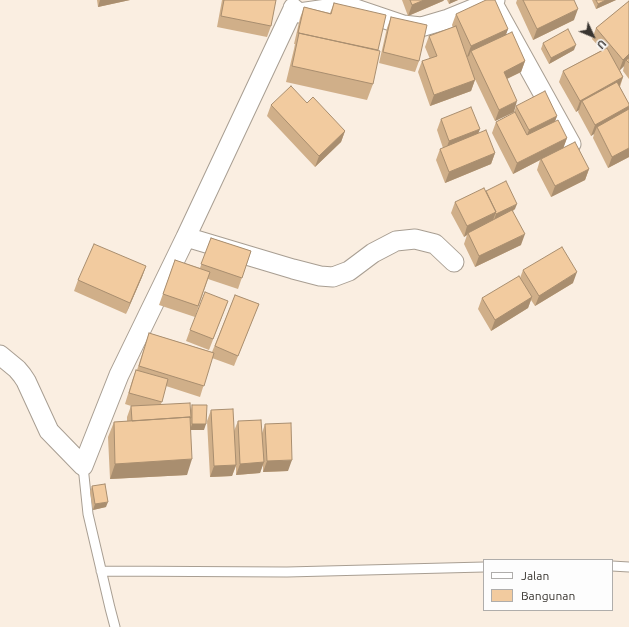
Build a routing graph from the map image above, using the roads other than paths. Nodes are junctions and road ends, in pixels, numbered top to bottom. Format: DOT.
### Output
graph roads {
  1 [pos="493,0"];
  2 [pos="291,4"];
  3 [pos="571,144"];
  4 [pos="186,236"];
  5 [pos="454,262"];
  6 [pos="0,355"];
  7 [pos="83,466"];
  8 [pos="613,566"];
  9 [pos="483,567"];
  10 [pos="629,567"];
  11 [pos="101,571"];
  12 [pos="115,627"];
  1 -- 2 [label="street"];
  1 -- 3 [label="street"];
  2 -- 4 [label="street"];
  4 -- 5 [label="street"];
  4 -- 7 [label="street"];
  6 -- 7 [label="street"];
  7 -- 11 [label="lane"];
  8 -- 10 [label="lane"];
  9 -- 11 [label="lane"];
  11 -- 12 [label="lane"];
}
